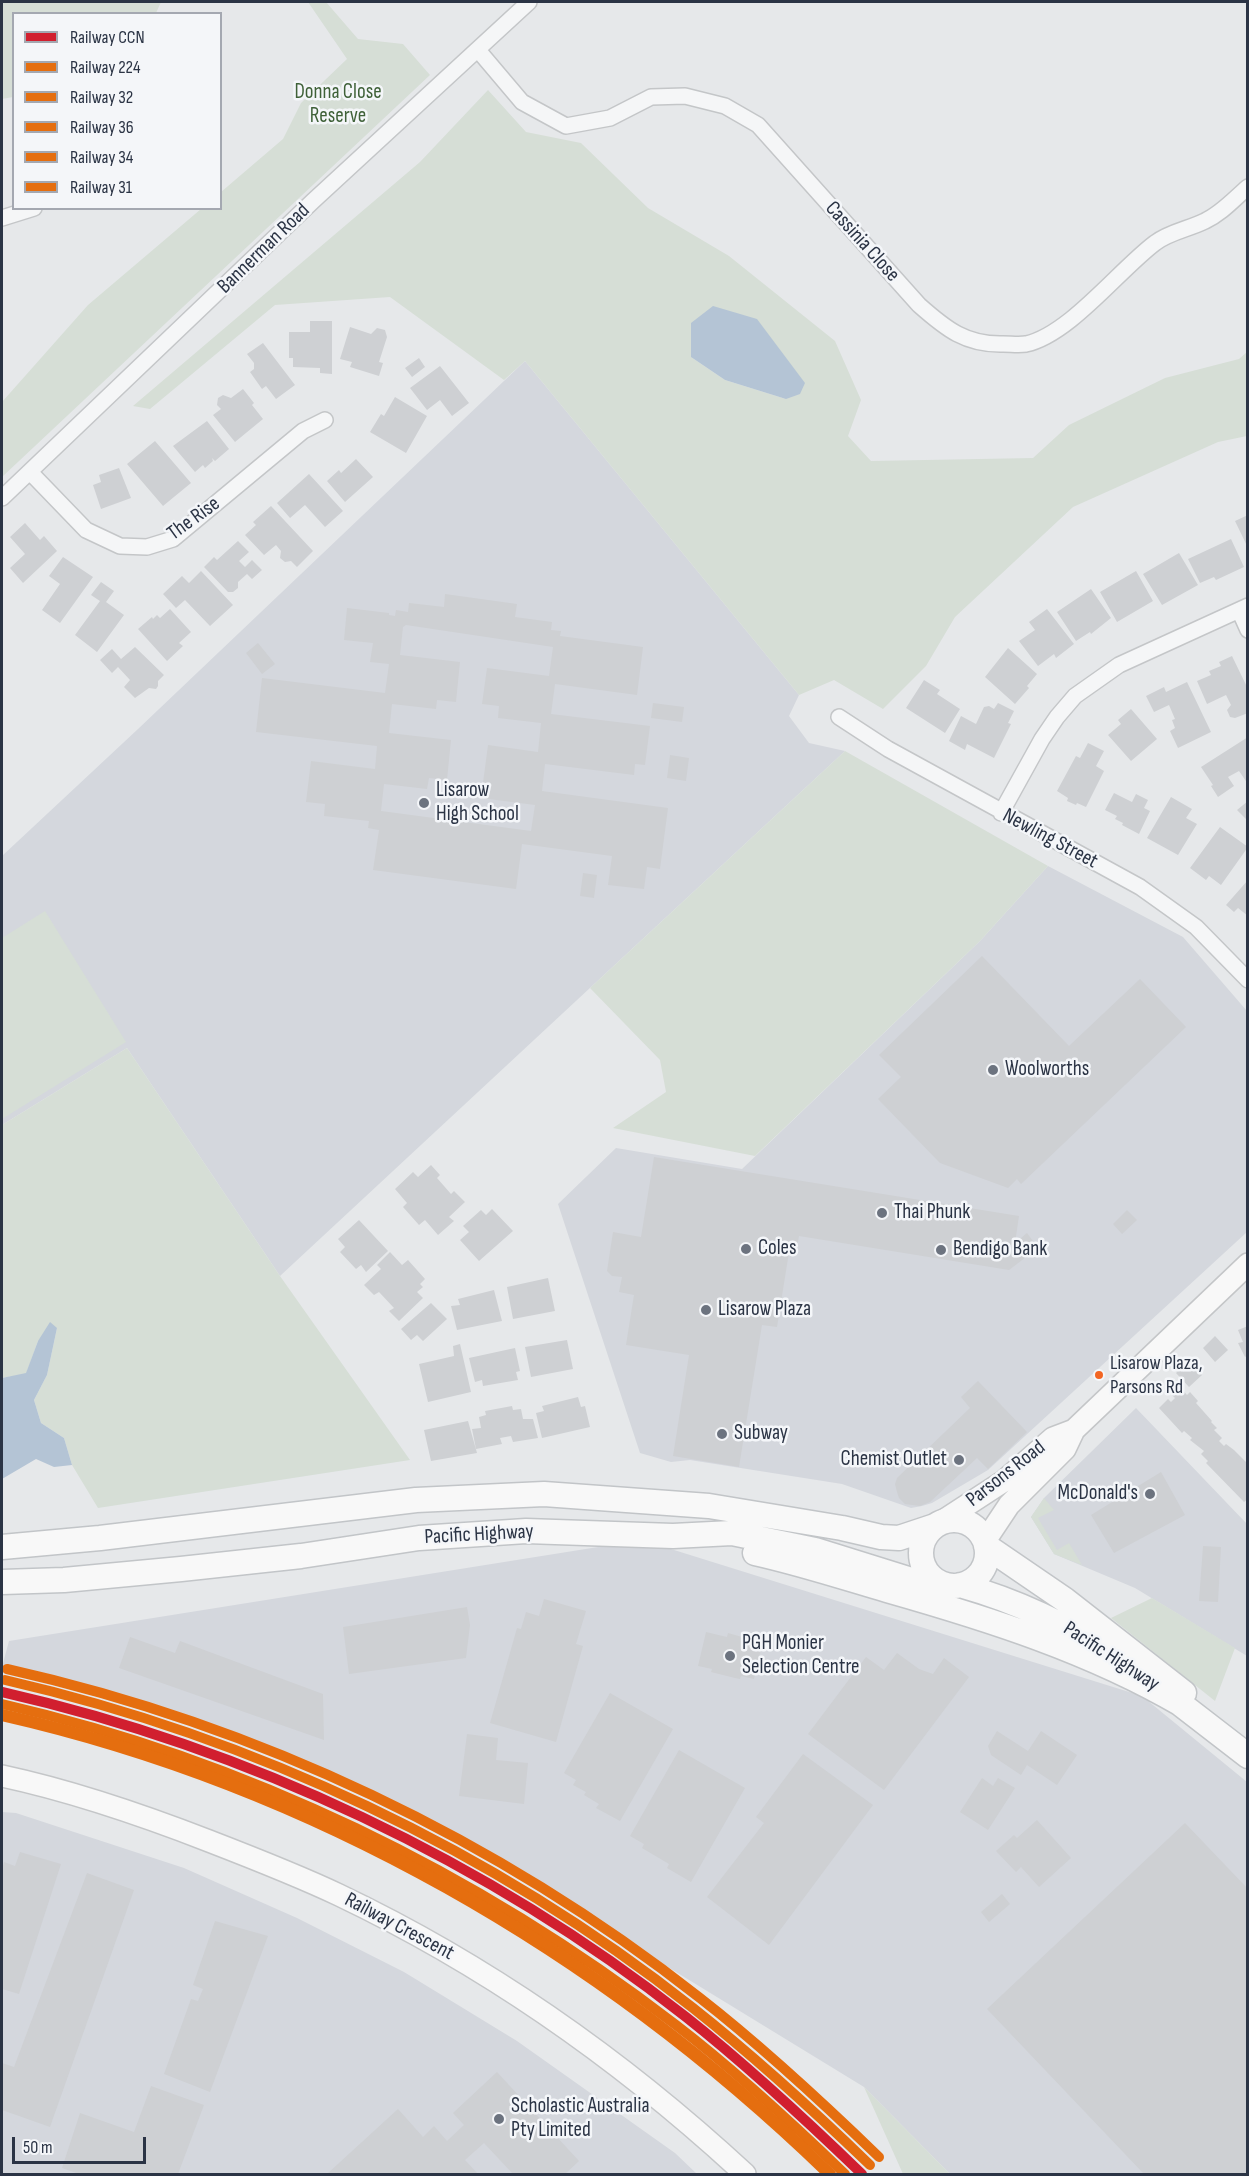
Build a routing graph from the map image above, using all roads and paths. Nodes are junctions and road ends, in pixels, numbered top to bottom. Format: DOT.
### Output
graph roads {
  1 [pos="529,2"];
  2 [pos="478,50"];
  3 [pos="1248,187"];
  4 [pos="28,210"];
  5 [pos="2,218"];
  6 [pos="326,420"];
  7 [pos="30,472"];
  8 [pos="2,498"];
  9 [pos="1243,608"];
  10 [pos="1248,630"];
  11 [pos="839,717"];
  12 [pos="1001,813"];
  13 [pos="1248,980"];
  14 [pos="1248,1264"];
  15 [pos="1074,1430"];
  16 [pos="938,1524"];
  17 [pos="673,1536"];
  18 [pos="986,1544"];
  19 [pos="2,1547"];
  20 [pos="2,1582"];
  21 [pos="956,1585"];
  22 [pos="1181,1704"];
  23 [pos="1248,1742"];
  24 [pos="1248,1756"];
  25 [pos="2,1776"];
  26 [pos="745,2175"];
  1 -- 2 [label="street, Bannerman Road"];
  2 -- 3 [label="street, Cassinia Close"];
  2 -- 7 [label="street, Bannerman Road"];
  4 -- 5 [label="street"];
  6 -- 7 [label="street, The Rise"];
  7 -- 8 [label="street, Bannerman Road"];
  9 -- 10 [label="street"];
  9 -- 12 [label="street"];
  11 -- 12 [label="street, Newling Street"];
  12 -- 13 [label="street, Newling Street"];
  14 -- 15 [label="main road, Parsons Road"];
  15 -- 16 [label="main road, Parsons Road"];
  15 -- 18 [label="main road, Parsons Road"];
  16 -- 18 [label="main road"];
  16 -- 19 [label="main road, Pacific Highway"];
  16 -- 21 [label="main road"];
  17 -- 20 [label="main road, Pacific Highway"];
  17 -- 21 [label="main road, Pacific Highway"];
  17 -- 22 [label="main road"];
  18 -- 21 [label="main road"];
  18 -- 23 [label="main road, Pacific Highway"];
  21 -- 22 [label="main road, Pacific Highway"];
  22 -- 24 [label="main road, Pacific Highway"];
  25 -- 26 [label="main road, Railway Crescent"];
}
